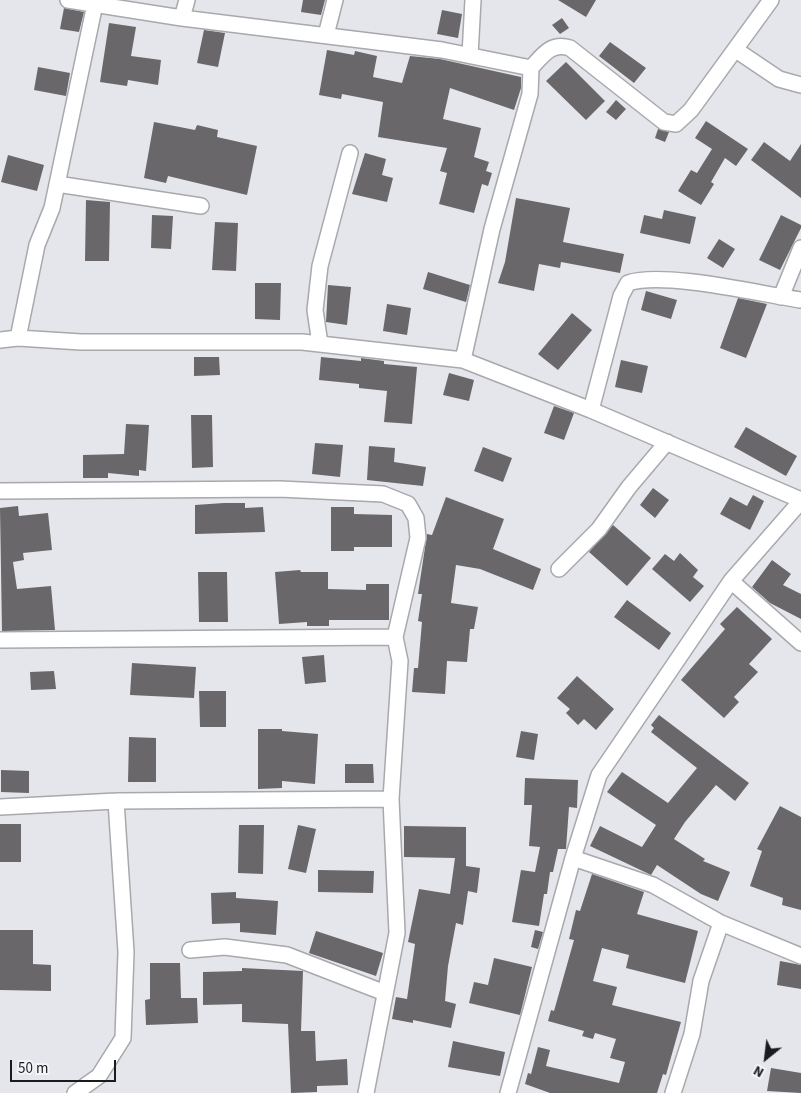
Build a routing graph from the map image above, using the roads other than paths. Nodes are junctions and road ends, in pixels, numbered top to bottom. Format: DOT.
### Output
graph roads {
  1 [pos="68,0"];
  2 [pos="187,0"];
  3 [pos="335,0"];
  4 [pos="473,0"];
  5 [pos="771,0"];
  6 [pos="95,4"];
  7 [pos="182,18"];
  8 [pos="326,35"];
  9 [pos="736,50"];
  10 [pos="470,55"];
  11 [pos="531,68"];
  12 [pos="801,85"];
  13 [pos="350,153"];
  14 [pos="57,184"];
  15 [pos="201,206"];
  16 [pos="801,248"];
  17 [pos="781,297"];
  18 [pos="801,300"];
  19 [pos="18,338"];
  20 [pos="0,340"];
  21 [pos="320,344"];
  22 [pos="462,360"];
  23 [pos="591,410"];
  24 [pos="667,442"];
  25 [pos="0,491"];
  26 [pos="801,500"];
  27 [pos="559,569"];
  28 [pos="731,581"];
  29 [pos="395,637"];
  30 [pos="0,640"];
  31 [pos="801,643"];
  32 [pos="392,799"];
  33 [pos="116,801"];
  34 [pos="0,807"];
  35 [pos="573,858"];
  36 [pos="721,923"];
  37 [pos="190,950"];
  38 [pos="801,956"];
  39 [pos="385,993"];
  40 [pos="75,1093"];
  41 [pos="366,1093"];
  42 [pos="508,1093"];
  43 [pos="673,1093"];
  1 -- 6 [label="street"];
  2 -- 7 [label="street"];
  3 -- 8 [label="street"];
  4 -- 10 [label="street"];
  5 -- 9 [label="street"];
  6 -- 7 [label="street"];
  6 -- 14 [label="street"];
  7 -- 8 [label="street"];
  8 -- 10 [label="street"];
  9 -- 11 [label="street"];
  9 -- 12 [label="street"];
  10 -- 11 [label="street"];
  11 -- 22 [label="street"];
  13 -- 21 [label="street"];
  14 -- 15 [label="street"];
  14 -- 19 [label="street"];
  16 -- 17 [label="street"];
  17 -- 18 [label="street"];
  17 -- 23 [label="street"];
  19 -- 20 [label="street"];
  19 -- 21 [label="street"];
  21 -- 22 [label="street"];
  22 -- 23 [label="street"];
  23 -- 24 [label="street"];
  24 -- 26 [label="street"];
  24 -- 27 [label="street"];
  25 -- 29 [label="street"];
  26 -- 28 [label="street"];
  28 -- 31 [label="street"];
  28 -- 35 [label="street"];
  29 -- 30 [label="street"];
  29 -- 32 [label="street"];
  32 -- 33 [label="street"];
  32 -- 39 [label="street"];
  33 -- 34 [label="street"];
  33 -- 40 [label="street"];
  35 -- 36 [label="street"];
  35 -- 42 [label="street"];
  36 -- 38 [label="street"];
  36 -- 43 [label="street"];
  37 -- 39 [label="street"];
  39 -- 41 [label="street"];
}
